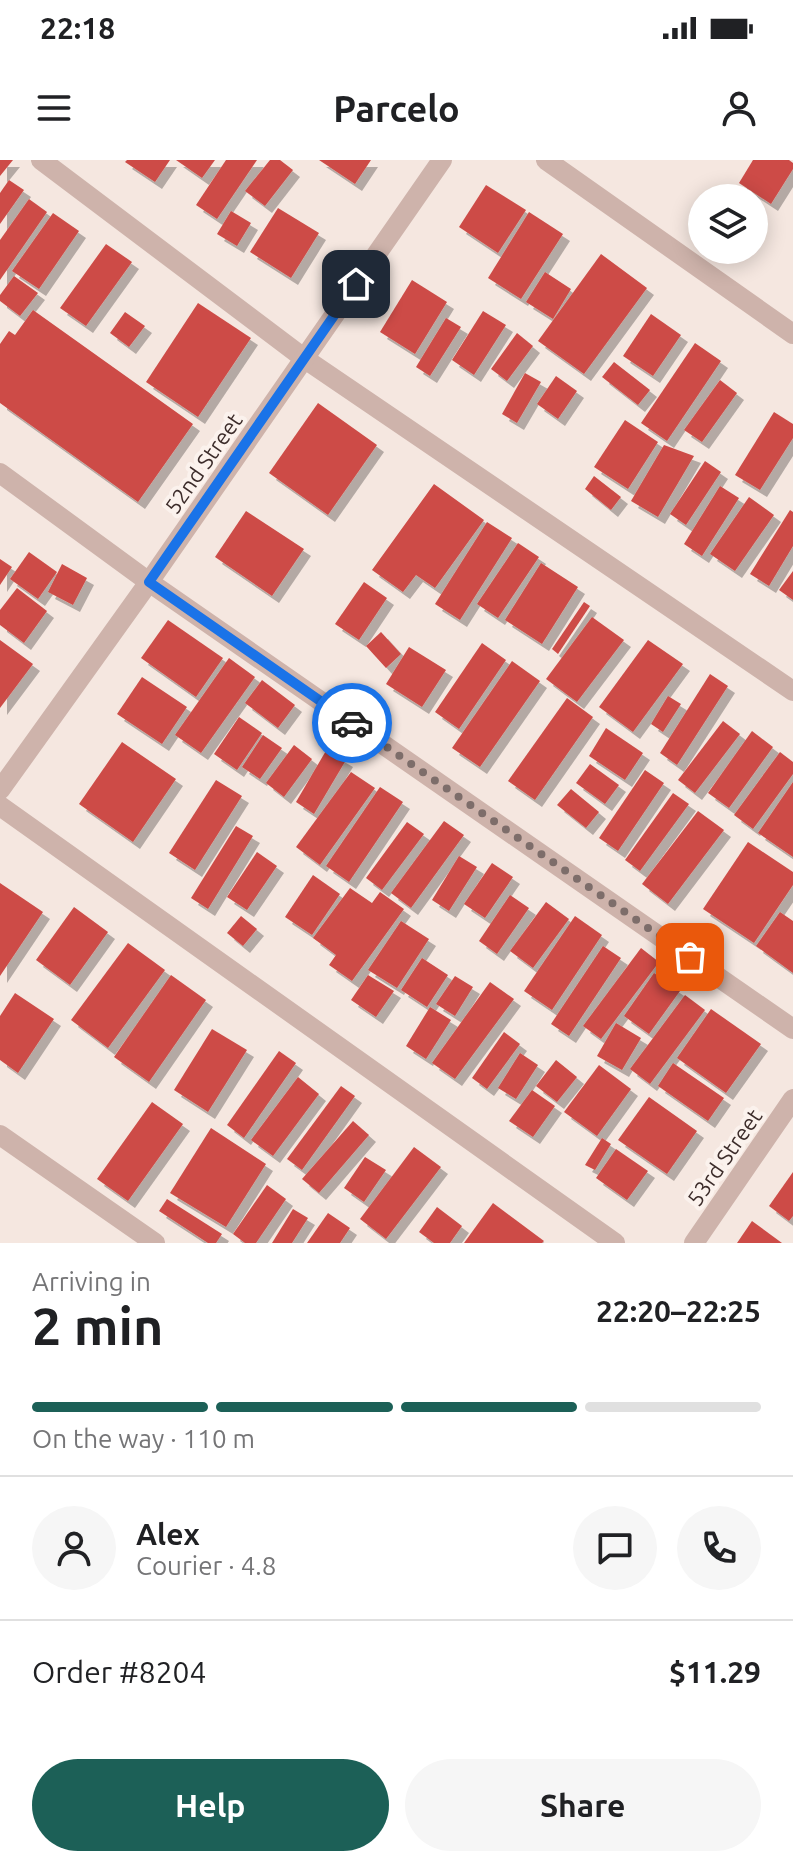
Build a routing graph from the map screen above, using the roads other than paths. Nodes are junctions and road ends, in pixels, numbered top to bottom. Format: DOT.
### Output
graph roads {
  1 [pos="41,160"];
  2 [pos="442,160"];
  3 [pos="546,160"];
  4 [pos="793,334"];
  5 [pos="305,359"];
  6 [pos="0,473"];
  7 [pos="149,582"];
  8 [pos="793,691"];
  9 [pos="0,790"];
  10 [pos="0,806"];
  11 [pos="793,1029"];
  12 [pos="793,1099"];
  13 [pos="0,1135"];
  14 [pos="155,1243"];
  15 [pos="615,1243"];
  16 [pos="694,1243"];
  1 -- 5 [label="street"];
  2 -- 5 [label="street, 52nd Street"];
  3 -- 4 [label="street"];
  5 -- 7 [label="street, 52nd Street"];
  5 -- 8 [label="street"];
  6 -- 7 [label="street"];
  7 -- 9 [label="street, 52nd Street"];
  7 -- 11 [label="street"];
  10 -- 15 [label="street"];
  12 -- 16 [label="street, 53rd Street"];
  13 -- 14 [label="street"];
}
